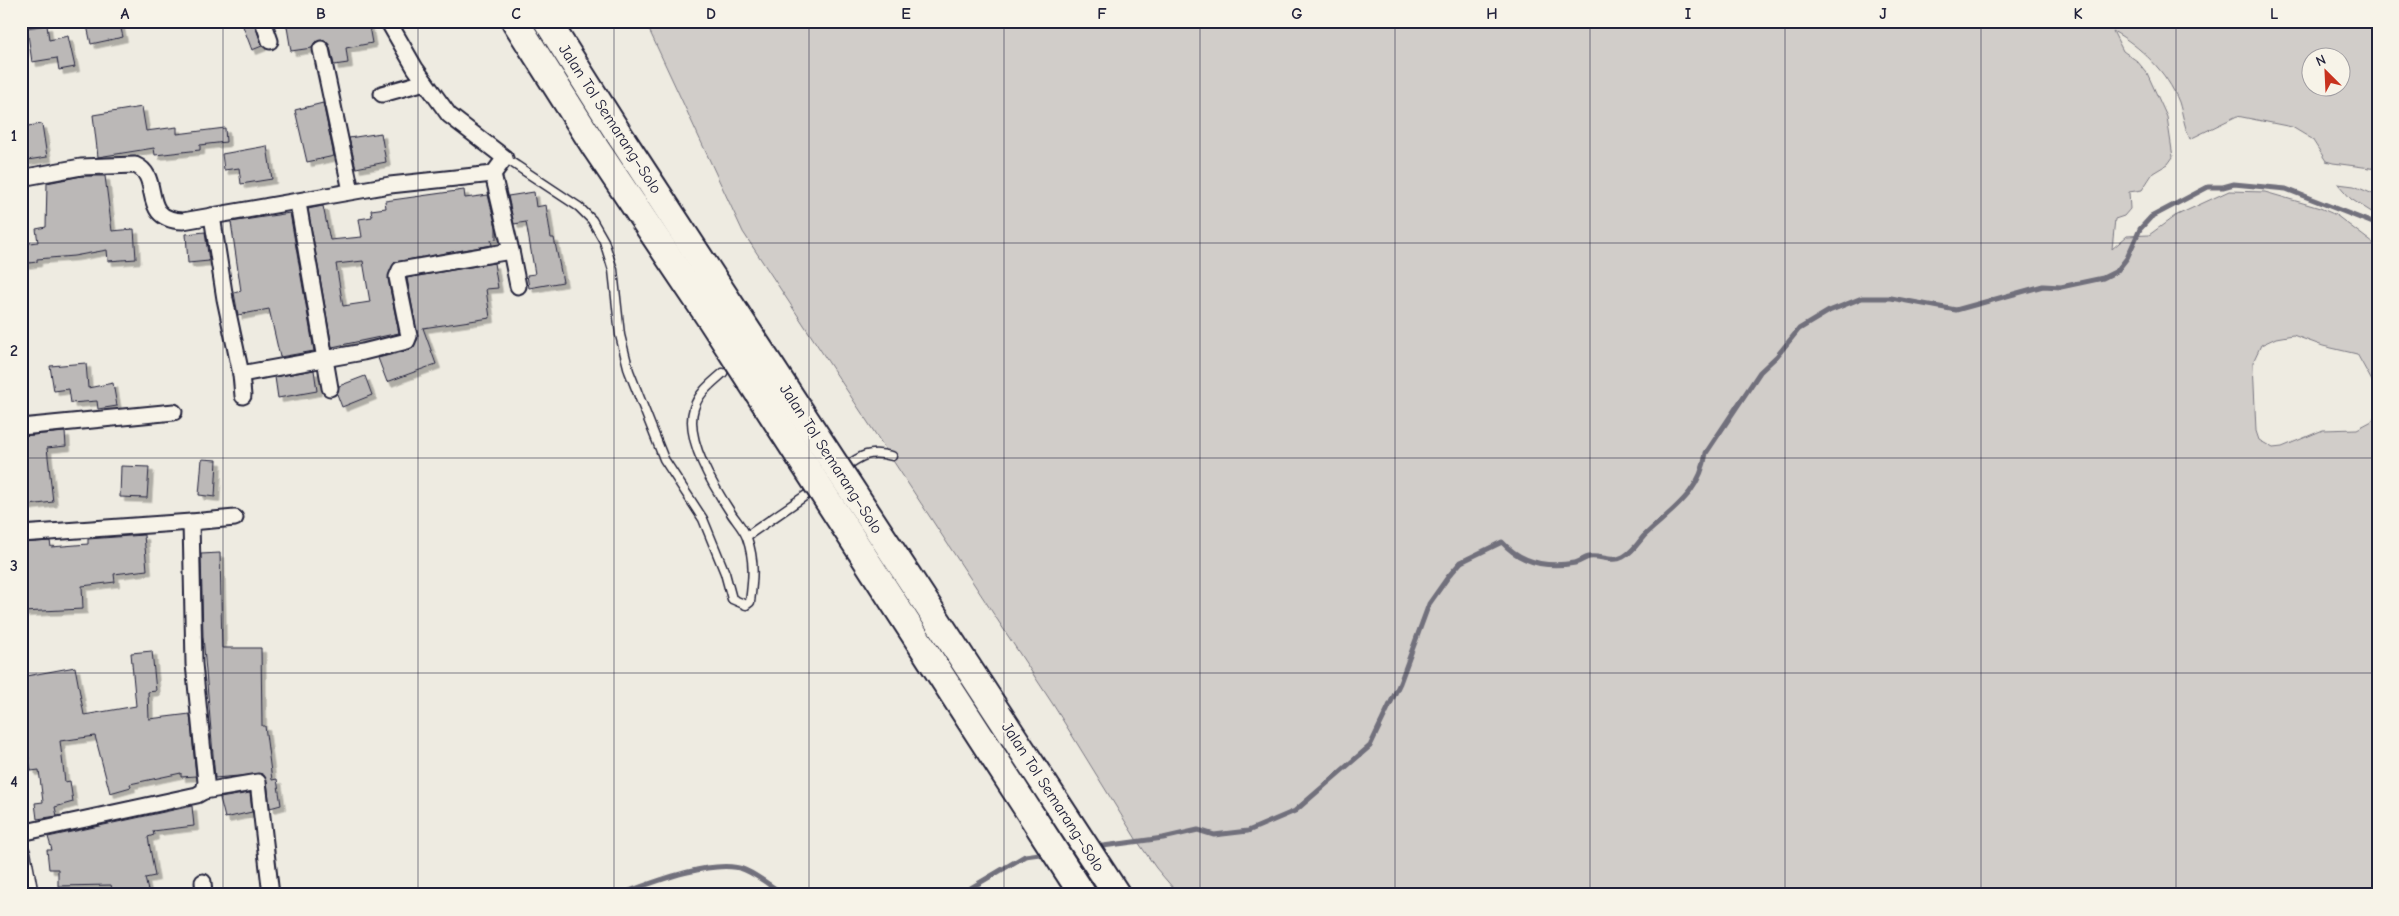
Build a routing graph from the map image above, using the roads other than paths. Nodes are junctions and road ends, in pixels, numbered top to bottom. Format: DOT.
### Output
graph roads {
  1 [pos="263,21"];
  2 [pos="388,21"];
  3 [pos="515,21"];
  4 [pos="547,21"];
  5 [pos="270,41"];
  6 [pos="321,49"];
  7 [pos="425,82"];
  8 [pos="382,94"];
  9 [pos="505,158"];
  10 [pos="493,174"];
  11 [pos="21,178"];
  12 [pos="350,191"];
  13 [pos="298,203"];
  14 [pos="212,216"];
  15 [pos="511,250"];
  16 [pos="518,286"];
  17 [pos="326,359"];
  18 [pos="723,373"];
  19 [pos="241,374"];
  20 [pos="330,388"];
  21 [pos="243,396"];
  22 [pos="174,412"];
  23 [pos="21,427"];
  24 [pos="892,456"];
  25 [pos="235,518"];
  26 [pos="191,522"];
  27 [pos="21,534"];
  28 [pos="746,536"];
  29 [pos="204,791"];
  30 [pos="21,834"];
  31 [pos="21,853"];
  32 [pos="29,895"];
  33 [pos="271,895"];
  34 [pos="1083,895"];
  35 [pos="1116,895"];
  1 -- 5 [label="street"];
  2 -- 7 [label="street"];
  3 -- 34 [label="highway, Jalan Tol Semarang–Solo, bridge"];
  4 -- 35 [label="highway, Jalan Tol Semarang–Solo, bridge"];
  6 -- 12 [label="street"];
  7 -- 8 [label="street"];
  7 -- 9 [label="street"];
  9 -- 10 [label="street"];
  9 -- 28 [label="lane"];
  10 -- 12 [label="street"];
  10 -- 15 [label="street"];
  11 -- 14 [label="street"];
  12 -- 13 [label="street"];
  13 -- 14 [label="street"];
  13 -- 17 [label="street"];
  14 -- 19 [label="street"];
  15 -- 16 [label="street"];
  15 -- 17 [label="street"];
  17 -- 19 [label="street"];
  17 -- 20 [label="street"];
  18 -- 28 [label="lane"];
  19 -- 21 [label="street"];
  22 -- 23 [label="street"];
  24 -- 28 [label="lane"];
  25 -- 26 [label="street"];
  26 -- 27 [label="street"];
  26 -- 29 [label="street"];
  29 -- 30 [label="street"];
  29 -- 33 [label="street"];
  31 -- 32 [label="street"];
}
